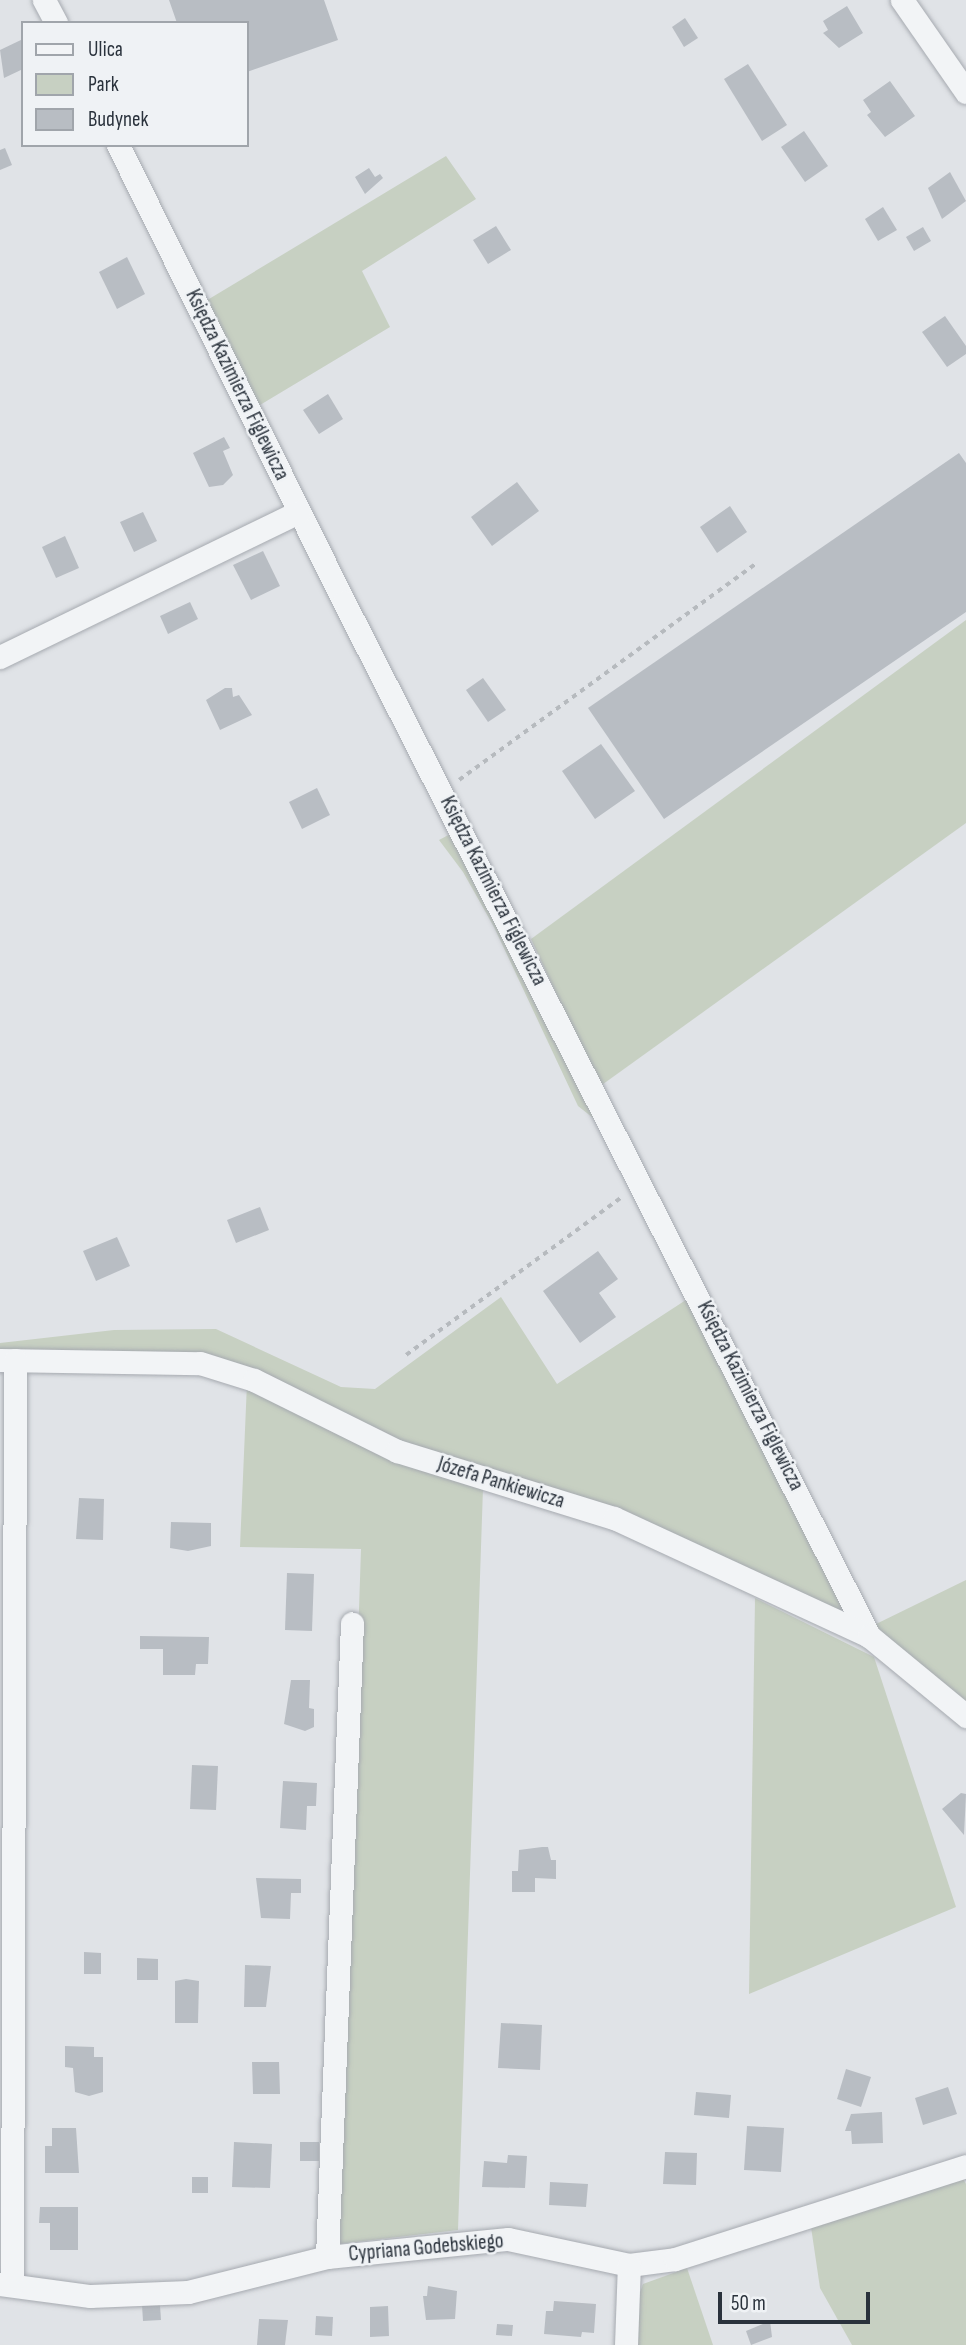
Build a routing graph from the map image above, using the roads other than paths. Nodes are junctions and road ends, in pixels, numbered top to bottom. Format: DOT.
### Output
graph roads {
  1 [pos="44,0"];
  2 [pos="902,0"];
  3 [pos="55,21"];
  4 [pos="966,92"];
  5 [pos="119,147"];
  6 [pos="299,512"];
  7 [pos="0,657"];
  8 [pos="7,1360"];
  9 [pos="8,1521"];
  10 [pos="352,1623"];
  11 [pos="869,1636"];
  12 [pos="966,1716"];
  13 [pos="8,1884"];
  14 [pos="966,2166"];
  15 [pos="327,2257"];
  16 [pos="629,2265"];
  17 [pos="6,2284"];
  18 [pos="626,2345"];
  1 -- 3 [label="street"];
  2 -- 4 [label="street"];
  5 -- 6 [label="street, Księdza Kazimierza Figlewicza"];
  6 -- 7 [label="street"];
  6 -- 11 [label="street, Księdza Kazimierza Figlewicza"];
  8 -- 9 [label="street"];
  8 -- 11 [label="street, Józefa Pankiewicza"];
  9 -- 13 [label="street"];
  10 -- 15 [label="street"];
  11 -- 12 [label="street, Józefa Pankiewicza"];
  13 -- 17 [label="street"];
  14 -- 16 [label="street, Cypriana Godebskiego"];
  15 -- 16 [label="street, Cypriana Godebskiego"];
  15 -- 17 [label="street, Cypriana Godebskiego"];
  16 -- 18 [label="street"];
}
